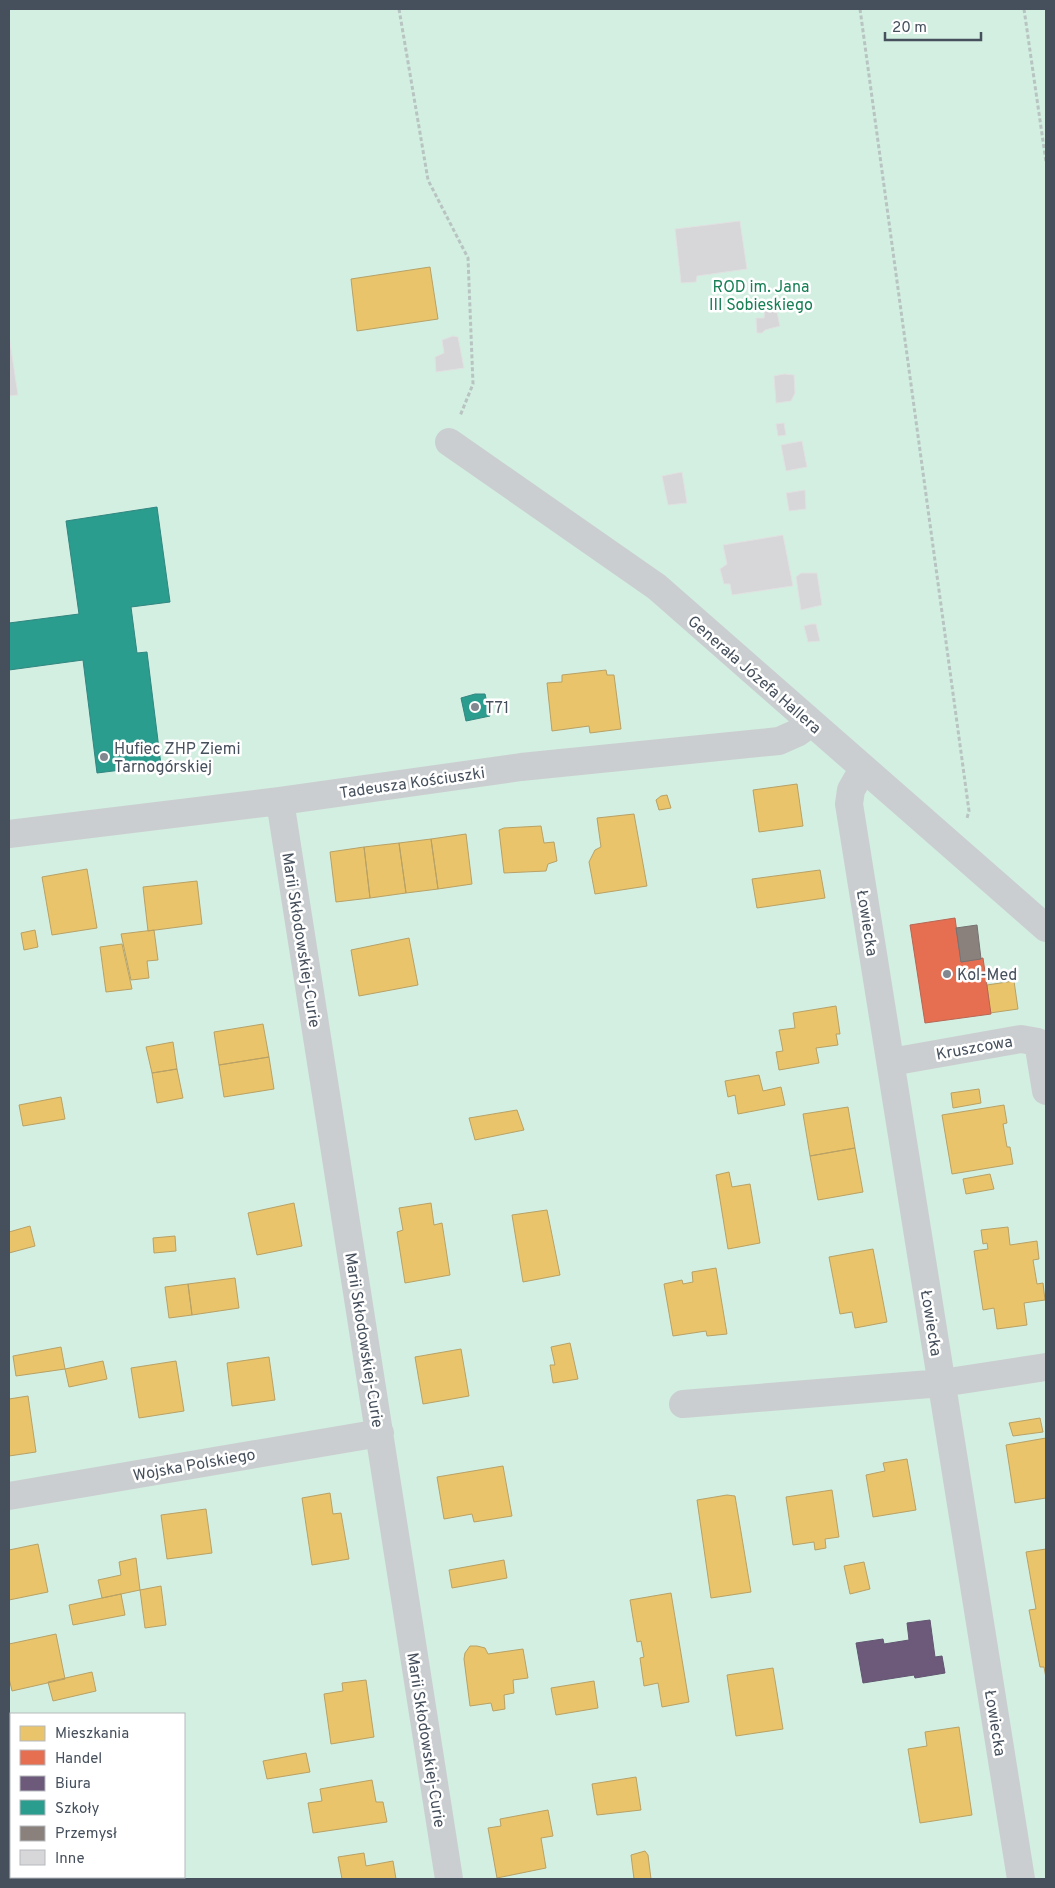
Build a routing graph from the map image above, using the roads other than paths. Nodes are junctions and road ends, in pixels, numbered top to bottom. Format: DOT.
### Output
graph roads {
  1 [pos="448,442"];
  2 [pos="811,723"];
  3 [pos="864,769"];
  4 [pos="280,801"];
  5 [pos="9,834"];
  6 [pos="1046,928"];
  7 [pos="891,1062"];
  8 [pos="1046,1091"];
  9 [pos="1046,1367"];
  10 [pos="942,1383"];
  11 [pos="683,1404"];
  12 [pos="380,1433"];
  13 [pos="9,1496"];
  14 [pos="449,1879"];
  15 [pos="1021,1879"];
  1 -- 2 [label="street, Generała Józefa Hallera"];
  2 -- 3 [label="street, Generała Józefa Hallera"];
  2 -- 4 [label="street, Tadeusza Kościuszki"];
  3 -- 6 [label="street, Generała Józefa Hallera"];
  3 -- 7 [label="street, Łowiecka"];
  4 -- 5 [label="street, Tadeusza Kościuszki"];
  4 -- 12 [label="street, Marii Skłodowskiej-Curie"];
  7 -- 8 [label="street, Kruszcowa"];
  7 -- 10 [label="street, Łowiecka"];
  9 -- 10 [label="street"];
  10 -- 11 [label="street"];
  10 -- 15 [label="street, Łowiecka"];
  12 -- 13 [label="street, Wojska Polskiego"];
  12 -- 14 [label="street, Marii Skłodowskiej-Curie"];
}
